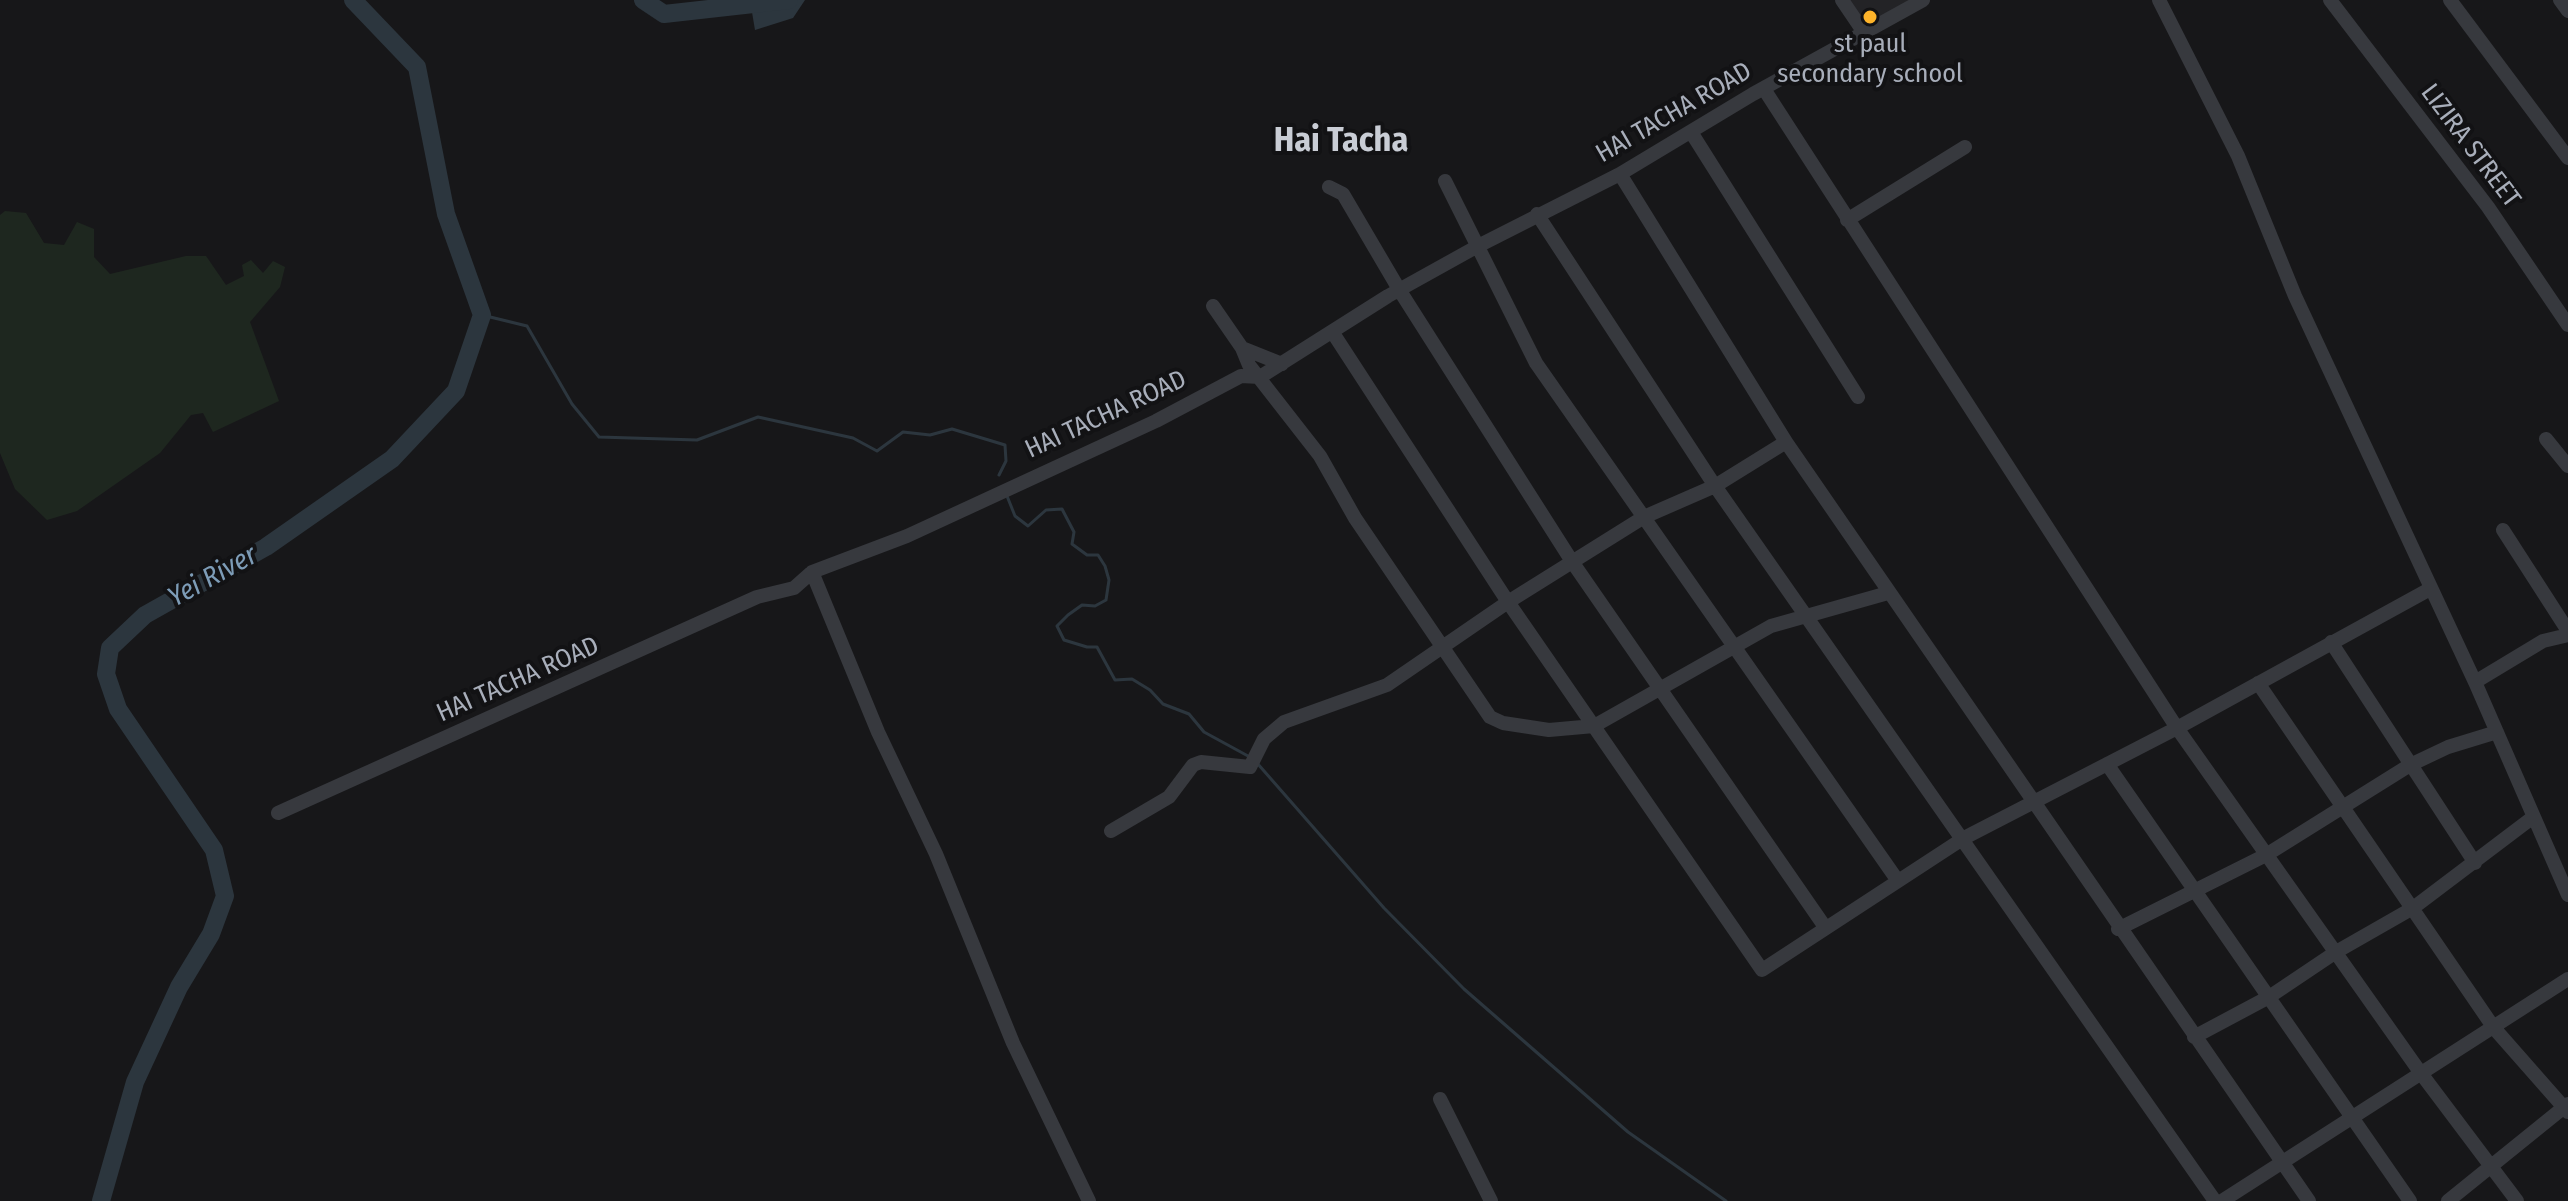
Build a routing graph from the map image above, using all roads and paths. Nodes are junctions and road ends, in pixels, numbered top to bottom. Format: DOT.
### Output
graph roads {
  1 [pos="1842,0"];
  2 [pos="1923,0"];
  3 [pos="2159,0"];
  4 [pos="2330,0"];
  5 [pos="2450,0"];
  6 [pos="2560,0"];
  7 [pos="2568,11"];
  8 [pos="1863,31"];
  9 [pos="1764,89"];
  10 [pos="1691,132"];
  11 [pos="1965,147"];
  12 [pos="2568,158"];
  13 [pos="1620,174"];
  14 [pos="1445,181"];
  15 [pos="1329,187"];
  16 [pos="1537,214"];
  17 [pos="1847,220"];
  18 [pos="1478,246"];
  19 [pos="1400,291"];
  20 [pos="1213,306"];
  21 [pos="2568,325"];
  22 [pos="1333,333"];
  23 [pos="1242,348"];
  24 [pos="1282,364"];
  25 [pos="1260,377"];
  26 [pos="1858,397"];
  27 [pos="2546,439"];
  28 [pos="1786,442"];
  29 [pos="2568,466"];
  30 [pos="1715,486"];
  31 [pos="1644,517"];
  32 [pos="2503,530"];
  33 [pos="1573,563"];
  34 [pos="812,572"];
  35 [pos="2430,589"];
  36 [pos="1888,593"];
  37 [pos="1508,602"];
  38 [pos="1806,613"];
  39 [pos="2568,633"];
  40 [pos="2331,642"];
  41 [pos="1735,647"];
  42 [pos="1444,648"];
  43 [pos="2475,682"];
  44 [pos="2258,683"];
  45 [pos="1662,690"];
  46 [pos="1594,726"];
  47 [pos="2177,728"];
  48 [pos="2497,732"];
  49 [pos="2107,764"];
  50 [pos="2410,765"];
  51 [pos="2031,801"];
  52 [pos="2343,804"];
  53 [pos="278,813"];
  54 [pos="2532,818"];
  55 [pos="1111,831"];
  56 [pos="1964,838"];
  57 [pos="2266,855"];
  58 [pos="2475,863"];
  59 [pos="1898,881"];
  60 [pos="2194,890"];
  61 [pos="2568,895"];
  62 [pos="2413,908"];
  63 [pos="1825,927"];
  64 [pos="2118,929"];
  65 [pos="2336,952"];
  66 [pos="2568,979"];
  67 [pos="2269,997"];
  68 [pos="2494,1028"];
  69 [pos="2194,1037"];
  70 [pos="2420,1072"];
  71 [pos="1440,1099"];
  72 [pos="2567,1108"];
  73 [pos="2352,1118"];
  74 [pos="2281,1162"];
  75 [pos="2491,1169"];
  76 [pos="1089,1201"];
  77 [pos="1491,1201"];
  78 [pos="2215,1201"];
  79 [pos="2222,1201"];
  80 [pos="2309,1201"];
  81 [pos="2410,1201"];
  82 [pos="2448,1201"];
  83 [pos="2517,1201"];
  1 -- 8 [label="street"];
  2 -- 8 [label="street, HAI TACHA ROAD"];
  3 -- 35 [label="street"];
  4 -- 21 [label="street, LIZIRA STREET"];
  5 -- 12 [label="street"];
  6 -- 7 [label="street"];
  8 -- 9 [label="street, HAI TACHA ROAD"];
  9 -- 10 [label="street, HAI TACHA ROAD"];
  9 -- 17 [label="street"];
  10 -- 13 [label="street, HAI TACHA ROAD"];
  10 -- 26 [label="street"];
  11 -- 17 [label="street"];
  13 -- 16 [label="street, HAI TACHA ROAD"];
  13 -- 28 [label="street"];
  14 -- 18 [label="street"];
  15 -- 19 [label="street"];
  16 -- 18 [label="street, HAI TACHA ROAD"];
  16 -- 30 [label="street"];
  17 -- 47 [label="street"];
  18 -- 19 [label="street, HAI TACHA ROAD"];
  18 -- 31 [label="street"];
  19 -- 22 [label="street, HAI TACHA ROAD"];
  19 -- 33 [label="street"];
  20 -- 23 [label="street"];
  22 -- 24 [label="street, HAI TACHA ROAD"];
  22 -- 37 [label="street"];
  23 -- 24 [label="street"];
  23 -- 25 [label="street"];
  24 -- 25 [label="street, HAI TACHA ROAD"];
  25 -- 34 [label="street, HAI TACHA ROAD"];
  25 -- 42 [label="street"];
  27 -- 29 [label="street"];
  28 -- 30 [label="street"];
  28 -- 36 [label="street"];
  30 -- 31 [label="street"];
  30 -- 38 [label="street"];
  31 -- 33 [label="street"];
  31 -- 41 [label="street"];
  32 -- 39 [label="street"];
  33 -- 37 [label="street"];
  33 -- 45 [label="street"];
  34 -- 53 [label="street, HAI TACHA ROAD"];
  34 -- 76 [label="street"];
  35 -- 40 [label="street"];
  35 -- 43 [label="street"];
  36 -- 38 [label="street"];
  36 -- 51 [label="street"];
  37 -- 42 [label="street"];
  37 -- 46 [label="street"];
  38 -- 41 [label="street"];
  38 -- 56 [label="street"];
  39 -- 43 [label="street"];
  40 -- 44 [label="street"];
  40 -- 50 [label="street"];
  41 -- 45 [label="street"];
  41 -- 59 [label="street"];
  42 -- 46 [label="street"];
  42 -- 55 [label="street"];
  43 -- 48 [label="street"];
  44 -- 47 [label="street"];
  44 -- 52 [label="street"];
  45 -- 46 [label="street"];
  45 -- 63 [label="street"];
  46 -- 63 [label="street"];
  47 -- 49 [label="street"];
  47 -- 57 [label="street"];
  48 -- 50 [label="street"];
  48 -- 54 [label="street"];
  49 -- 51 [label="street"];
  49 -- 60 [label="street"];
  50 -- 52 [label="street"];
  50 -- 58 [label="street"];
  51 -- 56 [label="street"];
  51 -- 64 [label="street"];
  52 -- 57 [label="street"];
  52 -- 62 [label="street"];
  54 -- 58 [label="street"];
  54 -- 61 [label="street"];
  56 -- 59 [label="street"];
  56 -- 78 [label="street"];
  57 -- 60 [label="street"];
  57 -- 65 [label="street"];
  58 -- 62 [label="street"];
  59 -- 63 [label="street"];
  60 -- 64 [label="street"];
  60 -- 67 [label="street"];
  62 -- 65 [label="street"];
  62 -- 68 [label="street"];
  64 -- 69 [label="street"];
  65 -- 67 [label="street"];
  65 -- 70 [label="street"];
  66 -- 68 [label="street"];
  67 -- 69 [label="street"];
  67 -- 73 [label="street"];
  68 -- 70 [label="street"];
  68 -- 72 [label="street"];
  69 -- 74 [label="street"];
  70 -- 73 [label="street"];
  70 -- 75 [label="street"];
  71 -- 77 [label="street"];
  72 -- 75 [label="street"];
  73 -- 74 [label="street"];
  73 -- 81 [label="street"];
  74 -- 79 [label="street"];
  74 -- 80 [label="street"];
  75 -- 82 [label="street"];
  75 -- 83 [label="street"];
}
